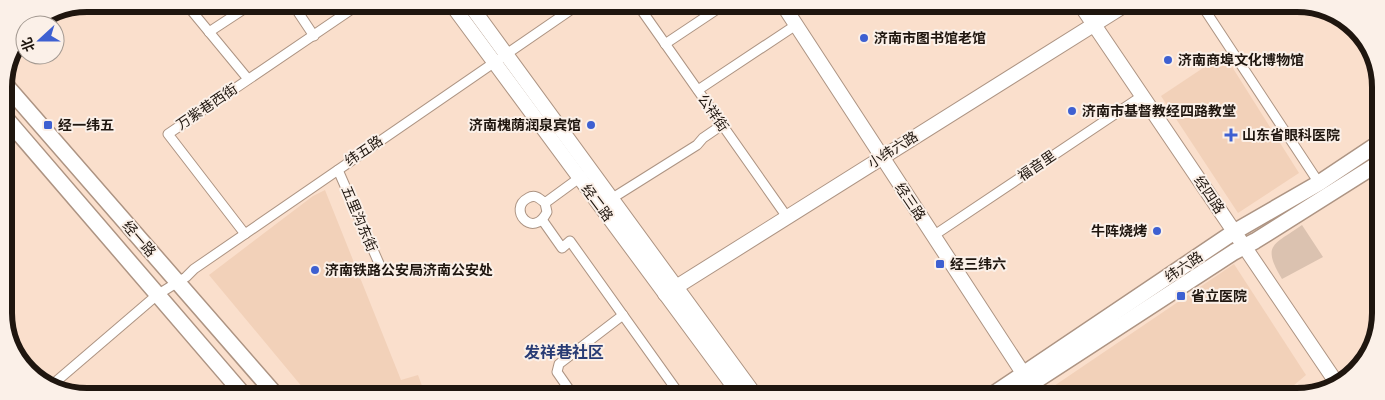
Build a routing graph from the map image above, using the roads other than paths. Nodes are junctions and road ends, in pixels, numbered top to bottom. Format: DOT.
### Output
graph roads {
  1 [pos="193,12"];
  2 [pos="241,12"];
  3 [pos="298,12"];
  4 [pos="348,12"];
  5 [pos="457,12"];
  6 [pos="474,12"];
  7 [pos="568,12"];
  8 [pos="643,12"];
  9 [pos="713,12"];
  10 [pos="788,12"];
  11 [pos="1085,12"];
  12 [pos="1114,12"];
  13 [pos="1205,12"];
  14 [pos="796,25"];
  15 [pos="1093,25"];
  16 [pos="209,32"];
  17 [pos="314,36"];
  18 [pos="665,44"];
  19 [pos="506,55"];
  20 [pos="494,63"];
  21 [pos="248,79"];
  22 [pos="698,90"];
  23 [pos="13,93"];
  24 [pos="1142,96"];
  25 [pos="722,125"];
  26 [pos="13,126"];
  27 [pos="1372,148"];
  28 [pos="880,157"];
  29 [pos="1372,167"];
  30 [pos="338,170"];
  31 [pos="584,174"];
  32 [pos="1319,182"];
  33 [pos="612,199"];
  34 [pos="545,203"];
  35 [pos="787,217"];
  36 [pos="543,221"];
  37 [pos="1234,232"];
  38 [pos="245,234"];
  39 [pos="933,236"];
  40 [pos="1244,247"];
  41 [pos="381,268"];
  42 [pos="176,282"];
  43 [pos="670,291"];
  44 [pos="157,295"];
  45 [pos="623,315"];
  46 [pos="1333,378"];
  47 [pos="57,381"];
  48 [pos="1031,385"];
  49 [pos="735,387"];
  50 [pos="749,387"];
  51 [pos="238,388"];
  52 [pos="270,388"];
  53 [pos="568,388"];
  54 [pos="675,388"];
  1 -- 16 [label="street"];
  2 -- 16 [label="street"];
  3 -- 17 [label="street"];
  4 -- 17 [label="street, 万紫巷西街"];
  5 -- 20 [label="street, 经二路"];
  6 -- 19 [label="street, 经二路"];
  7 -- 19 [label="street, 纬五路"];
  8 -- 18 [label="street, 公祥街"];
  9 -- 18 [label="street"];
  10 -- 14 [label="street, 经三路"];
  11 -- 15 [label="street, 经四路"];
  12 -- 15 [label="street, 小纬六路"];
  13 -- 32 [label="street"];
  14 -- 22 [label="street"];
  14 -- 28 [label="street, 经三路"];
  15 -- 24 [label="street, 经四路"];
  15 -- 28 [label="street, 小纬六路"];
  16 -- 21 [label="street"];
  17 -- 21 [label="street, 万紫巷西街"];
  18 -- 22 [label="street, 公祥街"];
  19 -- 20 [label="street, 纬五路"];
  19 -- 31 [label="street, 经二路"];
  20 -- 30 [label="street, 纬五路"];
  20 -- 31 [label="street, 经二路"];
  21 -- 38 [label="street, 万紫巷西街"];
  22 -- 25 [label="street, 公祥街"];
  23 -- 42 [label="main road, 经一路"];
  24 -- 37 [label="street, 经四路"];
  24 -- 39 [label="street, 福音里"];
  25 -- 33 [label="street"];
  25 -- 35 [label="street, 公祥街"];
  26 -- 44 [label="main road, 经一路"];
  27 -- 32 [label="main road, 纬六路"];
  28 -- 35 [label="street, 小纬六路"];
  28 -- 39 [label="street, 经三路"];
  29 -- 40 [label="main road, 纬六路"];
  30 -- 38 [label="street, 纬五路"];
  30 -- 41 [label="street, 五里沟东街"];
  31 -- 33 [label="street, 经二路"];
  31 -- 34 [label="street"];
  31 -- 43 [label="street, 经二路"];
  32 -- 37 [label="main road, 纬六路"];
  33 -- 43 [label="street, 经二路"];
  34 -- 36 [label="street"];
  34 -- 36 [label="street"];
  35 -- 43 [label="street, 小纬六路"];
  36 -- 45 [label="street"];
  37 -- 40 [label="street, 经四路"];
  37 -- 48 [label="main road, 纬六路"];
  38 -- 42 [label="street, 纬五路"];
  39 -- 48 [label="street, 经三路"];
  40 -- 46 [label="street, 经四路"];
  40 -- 48 [label="main road, 纬六路"];
  42 -- 44 [label="street, 纬五路"];
  42 -- 52 [label="main road, 经一路"];
  43 -- 49 [label="street, 经二路"];
  43 -- 50 [label="street, 经二路"];
  44 -- 47 [label="street, 纬五路"];
  44 -- 51 [label="main road, 经一路"];
  45 -- 53 [label="street"];
  45 -- 54 [label="street"];
}
